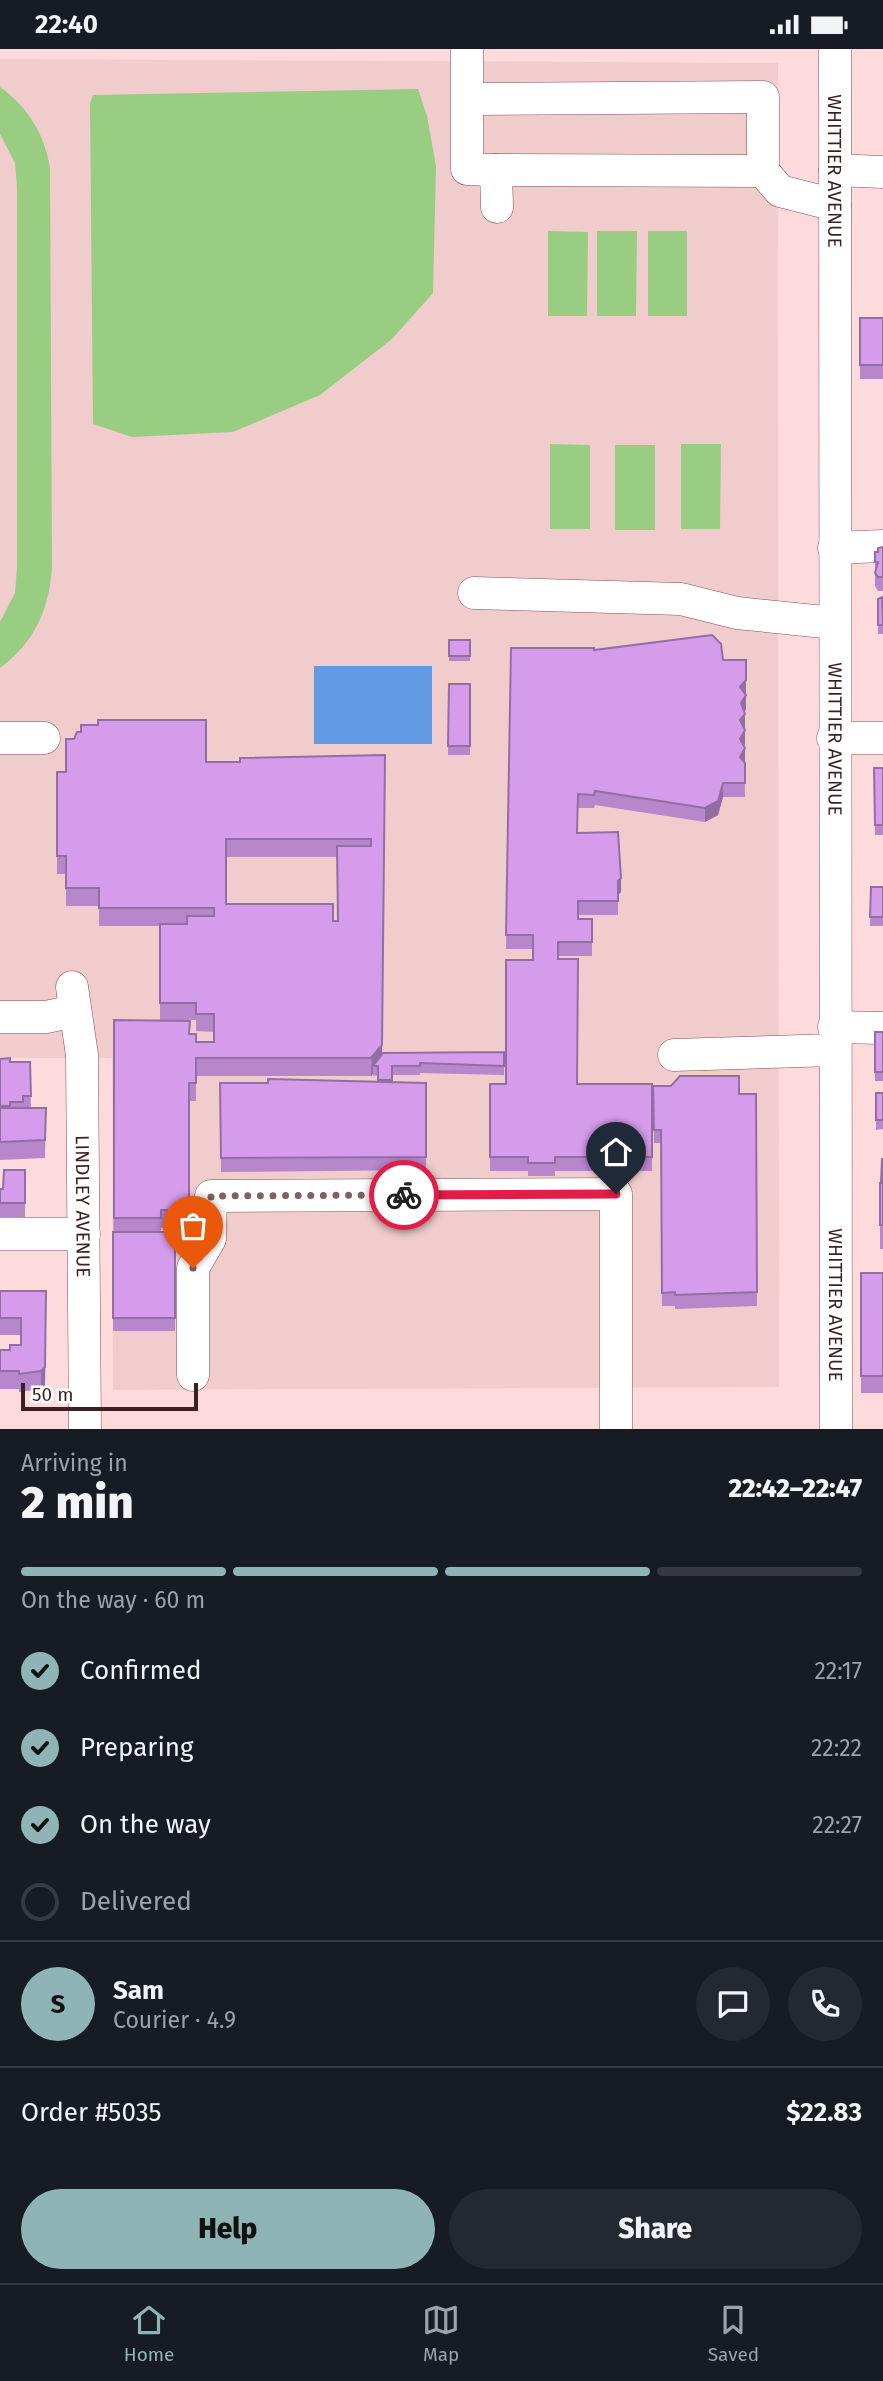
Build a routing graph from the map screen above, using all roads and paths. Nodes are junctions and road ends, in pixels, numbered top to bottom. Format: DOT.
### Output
graph roads {
  1 [pos="467,49"];
  2 [pos="835,49"];
  3 [pos="469,99"];
  4 [pos="496,170"];
  5 [pos="835,170"];
  6 [pos="763,171"];
  7 [pos="883,171"];
  8 [pos="835,205"];
  9 [pos="497,207"];
  10 [pos="883,546"];
  11 [pos="834,548"];
  12 [pos="474,593"];
  13 [pos="834,623"];
  14 [pos="883,738"];
  15 [pos="0,739"];
  16 [pos="44,739"];
  17 [pos="833,739"];
  18 [pos="0,1017"];
  19 [pos="883,1028"];
  20 [pos="834,1039"];
  21 [pos="674,1055"];
  22 [pos="0,1234"];
  23 [pos="84,1234"];
  24 [pos="193,1375"];
  25 [pos="85,1429"];
  26 [pos="616,1429"];
  27 [pos="836,1429"];
  1 -- 3 [label="street"];
  2 -- 5 [label="street, WHITTIER AVENUE"];
  3 -- 4 [label="street"];
  3 -- 6 [label="street"];
  4 -- 6 [label="street"];
  4 -- 9 [label="street"];
  5 -- 7 [label="street"];
  5 -- 8 [label="street, WHITTIER AVENUE"];
  6 -- 8 [label="street"];
  8 -- 11 [label="street, WHITTIER AVENUE"];
  10 -- 11 [label="street"];
  11 -- 13 [label="street, WHITTIER AVENUE"];
  12 -- 13 [label="street"];
  13 -- 17 [label="street, WHITTIER AVENUE"];
  14 -- 17 [label="street"];
  15 -- 16 [label="street"];
  17 -- 20 [label="street, WHITTIER AVENUE"];
  18 -- 23 [label="street, LINDLEY AVENUE"];
  19 -- 20 [label="street"];
  20 -- 21 [label="street"];
  20 -- 27 [label="street, WHITTIER AVENUE"];
  22 -- 23 [label="street"];
  23 -- 25 [label="street, LINDLEY AVENUE"];
  24 -- 26 [label="street"];
}
